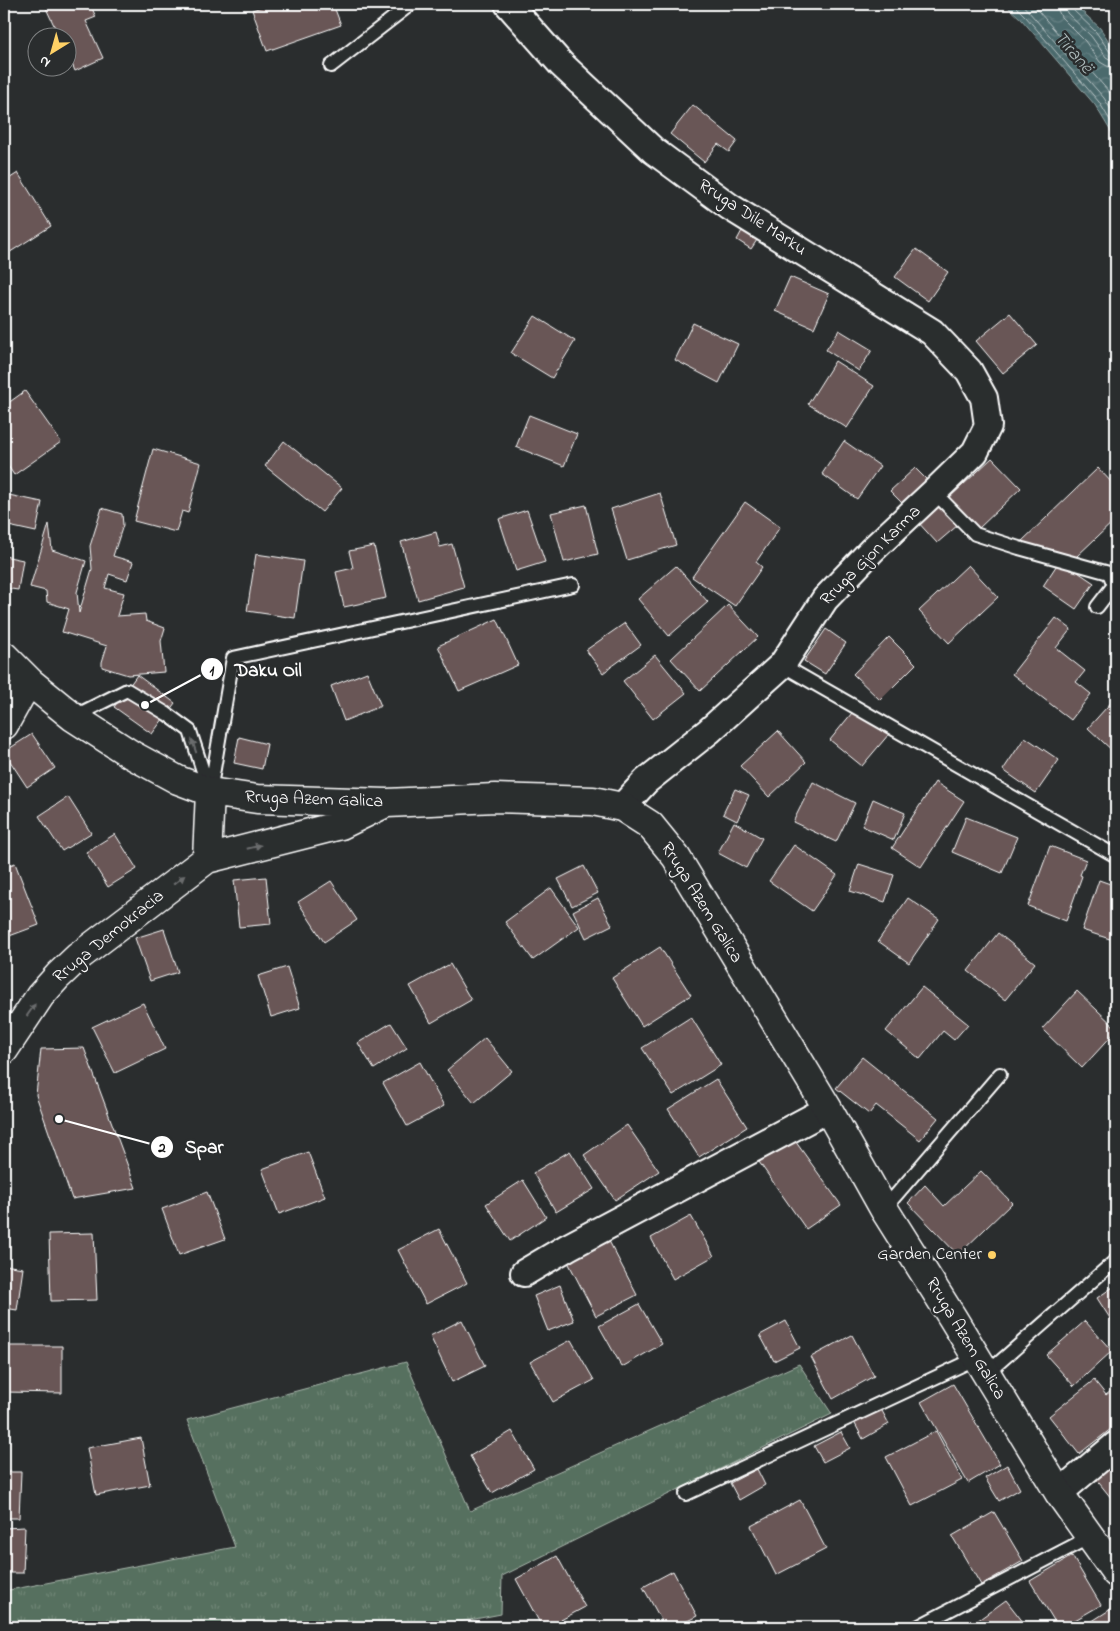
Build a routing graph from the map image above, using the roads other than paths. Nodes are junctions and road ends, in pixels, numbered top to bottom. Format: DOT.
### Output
graph roads {
  1 [pos="411,4"];
  2 [pos="508,4"];
  3 [pos="331,66"];
  4 [pos="988,426"];
  5 [pos="934,492"];
  6 [pos="573,585"];
  7 [pos="1097,607"];
  8 [pos="4,656"];
  9 [pos="782,665"];
  10 [pos="18,691"];
  11 [pos="73,717"];
  12 [pos="4,725"];
  13 [pos="210,792"];
  14 [pos="387,803"];
  15 [pos="622,807"];
  16 [pos="1116,856"];
  17 [pos="207,859"];
  18 [pos="4,1050"];
  19 [pos="1000,1074"];
  20 [pos="828,1109"];
  21 [pos="884,1209"];
  22 [pos="1116,1260"];
  23 [pos="524,1273"];
  24 [pos="982,1366"];
  25 [pos="1116,1445"];
  26 [pos="1059,1493"];
  27 [pos="686,1494"];
  28 [pos="1090,1537"];
  29 [pos="1116,1573"];
  30 [pos="917,1627"];
  1 -- 3 [label="lane"];
  2 -- 4 [label="street, Rruga Dile Marku"];
  4 -- 5 [label="street, Rruga Gjon Karma"];
  5 -- 7 [label="lane"];
  5 -- 9 [label="street, Rruga Gjon Karma"];
  6 -- 13 [label="lane"];
  8 -- 10 [label="main road, Rruga Azem Galica"];
  9 -- 15 [label="street, Rruga Gjon Karma"];
  9 -- 16 [label="lane"];
  10 -- 11 [label="main road, Rruga Azem Galica"];
  10 -- 12 [label="main road"];
  11 -- 13 [label="main road, Rruga Azem Galica"];
  13 -- 11 [label="lane, one-way"];
  13 -- 14 [label="main road, Rruga Azem Galica"];
  13 -- 17 [label="main road"];
  14 -- 15 [label="main road, Rruga Azem Galica"];
  17 -- 14 [label="main road, Rruga Demokracia, one-way"];
  15 -- 20 [label="main road, Rruga Azem Galica"];
  18 -- 17 [label="main road, Rruga Demokracia, one-way"];
  19 -- 21 [label="lane"];
  20 -- 21 [label="main road, Rruga Azem Galica"];
  20 -- 23 [label="street"];
  21 -- 24 [label="main road, Rruga Azem Galica"];
  22 -- 24 [label="lane"];
  24 -- 26 [label="main road, Rruga Azem Galica"];
  24 -- 27 [label="lane"];
  25 -- 26 [label="street"];
  26 -- 28 [label="main road, Rruga Azem Galica"];
  28 -- 29 [label="main road, Rruga Azem Galica"];
  28 -- 30 [label="lane"];
}
